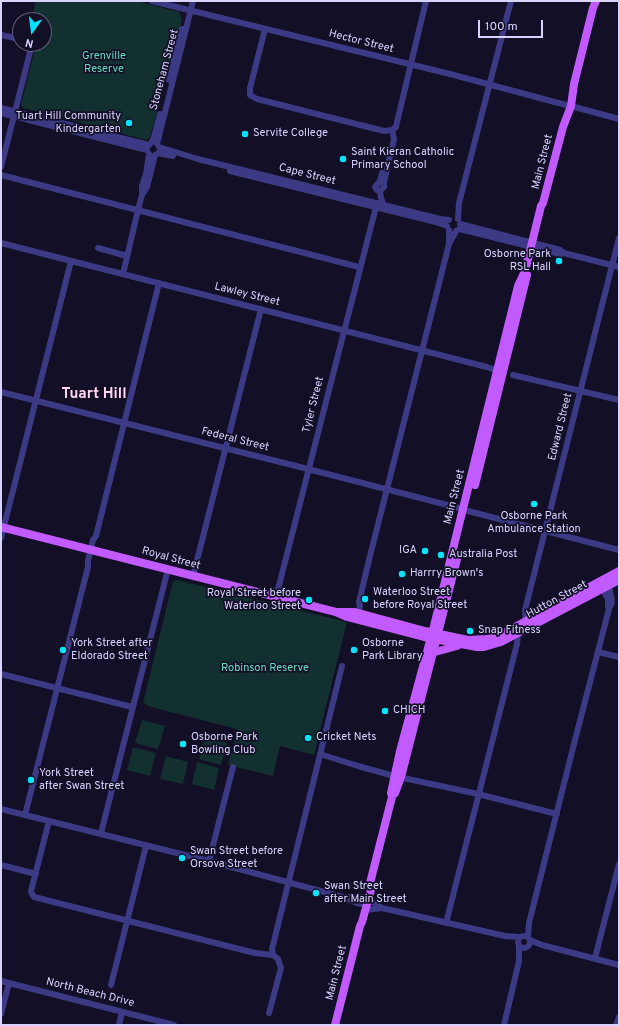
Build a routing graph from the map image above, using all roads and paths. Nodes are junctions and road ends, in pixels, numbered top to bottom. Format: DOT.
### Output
graph roads {
  1 [pos="152,1"];
  2 [pos="189,1"];
  3 [pos="193,1"];
  4 [pos="426,1"];
  5 [pos="510,1"];
  6 [pos="594,3"];
  7 [pos="189,11"];
  8 [pos="265,29"];
  9 [pos="1,34"];
  10 [pos="12,37"];
  11 [pos="30,52"];
  12 [pos="411,64"];
  13 [pos="490,84"];
  14 [pos="568,106"];
  15 [pos="1,108"];
  16 [pos="1,113"];
  17 [pos="15,114"];
  18 [pos="619,119"];
  19 [pos="393,132"];
  20 [pos="153,149"];
  21 [pos="1,167"];
  22 [pos="1,175"];
  23 [pos="459,203"];
  24 [pos="376,205"];
  25 [pos="138,210"];
  26 [pos="450,219"];
  27 [pos="458,226"];
  28 [pos="448,228"];
  29 [pos="619,238"];
  30 [pos="1,243"];
  31 [pos="449,244"];
  32 [pos="533,245"];
  33 [pos="98,248"];
  34 [pos="127,256"];
  35 [pos="71,261"];
  36 [pos="612,266"];
  37 [pos="619,267"];
  38 [pos="360,268"];
  39 [pos="123,274"];
  40 [pos="159,283"];
  41 [pos="261,309"];
  42 [pos="344,330"];
  43 [pos="422,350"];
  44 [pos="500,370"];
  45 [pos="513,375"];
  46 [pos="581,391"];
  47 [pos="1,392"];
  48 [pos="36,400"];
  49 [pos="619,400"];
  50 [pos="125,422"];
  51 [pos="226,448"];
  52 [pos="308,469"];
  53 [pos="387,489"];
  54 [pos="466,510"];
  55 [pos="2,528"];
  56 [pos="545,530"];
  57 [pos="1,538"];
  58 [pos="606,545"];
  59 [pos="619,546"];
  60 [pos="92,550"];
  61 [pos="619,550"];
  62 [pos="168,569"];
  63 [pos="619,572"];
  64 [pos="193,576"];
  65 [pos="619,580"];
  66 [pos="603,584"];
  67 [pos="276,597"];
  68 [pos="356,616"];
  69 [pos="526,621"];
  70 [pos="518,633"];
  71 [pos="434,636"];
  72 [pos="509,638"];
  73 [pos="460,645"];
  74 [pos="515,650"];
  75 [pos="598,652"];
  76 [pos="431,655"];
  77 [pos="619,657"];
  78 [pos="342,666"];
  79 [pos="1,674"];
  80 [pos="56,688"];
  81 [pos="416,706"];
  82 [pos="132,707"];
  83 [pos="320,754"];
  84 [pos="233,768"];
  85 [pos="398,776"];
  86 [pos="478,794"];
  87 [pos="1,809"];
  88 [pos="557,814"];
  89 [pos="25,815"];
  90 [pos="49,821"];
  91 [pos="101,833"];
  92 [pos="146,846"];
  93 [pos="209,861"];
  94 [pos="619,864"];
  95 [pos="1,865"];
  96 [pos="36,874"];
  97 [pos="288,882"];
  98 [pos="365,903"];
  99 [pos="382,908"];
  100 [pos="128,922"];
  101 [pos="446,923"];
  102 [pos="524,941"];
  103 [pos="273,956"];
  104 [pos="595,958"];
  105 [pos="619,965"];
  106 [pos="1,981"];
  107 [pos="1,985"];
  108 [pos="9,985"];
  109 [pos="111,985"];
  110 [pos="122,1013"];
  111 [pos="269,1013"];
  112 [pos="1,1014"];
  113 [pos="619,1017"];
  114 [pos="119,1025"];
  115 [pos="159,1025"];
  116 [pos="174,1025"];
  117 [pos="335,1025"];
  118 [pos="504,1025"];
  119 [pos="616,1025"];
  1 -- 7 [label="street, Hector Street"];
  2 -- 7 [label="street, Stoneham Street"];
  3 -- 7 [label="street, Stoneham Street"];
  4 -- 12 [label="street"];
  5 -- 13 [label="street"];
  6 -- 14 [label="main road, Main Street"];
  7 -- 8 [label="street, Hector Street"];
  7 -- 20 [label="street, Stoneham Street"];
  8 -- 12 [label="street, Hector Street"];
  8 -- 19 [label="street"];
  9 -- 10 [label="street"];
  11 -- 17 [label="street"];
  12 -- 13 [label="street, Hector Street"];
  12 -- 19 [label="street"];
  13 -- 14 [label="street, Hector Street"];
  13 -- 23 [label="street"];
  14 -- 18 [label="street, Hector Street"];
  14 -- 32 [label="main road, Main Street"];
  15 -- 17 [label="street, Cape Street"];
  16 -- 17 [label="street, Cape Street"];
  17 -- 20 [label="street, Cape Street"];
  17 -- 21 [label="street"];
  19 -- 24 [label="street"];
  20 -- 24 [label="street, Cape Street"];
  20 -- 25 [label="street, Stoneham Street"];
  22 -- 25 [label="street"];
  23 -- 26 [label="street"];
  23 -- 27 [label="street"];
  24 -- 26 [label="street, Cape Street"];
  24 -- 28 [label="street, Cape Street"];
  24 -- 38 [label="street, Tyler Street"];
  25 -- 34 [label="street, Stoneham Street"];
  25 -- 38 [label="street"];
  26 -- 27 [label="street, Cape Street"];
  26 -- 28 [label="street"];
  27 -- 28 [label="street, Cape Street"];
  27 -- 31 [label="street"];
  27 -- 32 [label="street, Cape Street"];
  28 -- 31 [label="street"];
  29 -- 36 [label="street, Edward Street"];
  30 -- 35 [label="street, Lawley Street"];
  31 -- 43 [label="street"];
  32 -- 36 [label="street, Cape Street"];
  32 -- 44 [label="main road, Main Street"];
  33 -- 34 [label="street"];
  34 -- 39 [label="street, Stoneham Street"];
  35 -- 39 [label="street, Lawley Street"];
  35 -- 48 [label="street"];
  36 -- 37 [label="street, Cape Street"];
  36 -- 46 [label="street, Edward Street"];
  38 -- 42 [label="street, Tyler Street"];
  39 -- 40 [label="street, Lawley Street"];
  40 -- 41 [label="street, Lawley Street"];
  40 -- 50 [label="street"];
  41 -- 42 [label="street, Lawley Street"];
  41 -- 51 [label="street"];
  42 -- 43 [label="street, Lawley Street"];
  42 -- 52 [label="street, Tyler Street"];
  43 -- 44 [label="street, Lawley Street"];
  43 -- 53 [label="street"];
  44 -- 54 [label="main road, Main Street"];
  45 -- 46 [label="street"];
  46 -- 49 [label="street"];
  46 -- 56 [label="street, Edward Street"];
  47 -- 48 [label="street, Federal Street"];
  48 -- 50 [label="street, Federal Street"];
  48 -- 55 [label="street"];
  50 -- 51 [label="street, Federal Street"];
  50 -- 60 [label="street"];
  51 -- 52 [label="street, Federal Street"];
  51 -- 64 [label="street"];
  52 -- 53 [label="street, Federal Street"];
  52 -- 67 [label="street, Tyler Street"];
  53 -- 54 [label="street, Federal Street"];
  53 -- 68 [label="street"];
  54 -- 56 [label="street, Federal Street"];
  54 -- 71 [label="main road, Main Street"];
  55 -- 57 [label="street"];
  55 -- 60 [label="main road, Royal Street"];
  56 -- 58 [label="street, Federal Street"];
  56 -- 69 [label="street, Edward Street"];
  58 -- 59 [label="street, Federal Street"];
  58 -- 61 [label="street, Federal Street"];
  60 -- 62 [label="main road, Royal Street"];
  60 -- 80 [label="street"];
  62 -- 64 [label="main road, Royal Street"];
  62 -- 82 [label="street"];
  63 -- 66 [label="main road, Hutton Street"];
  64 -- 67 [label="main road, Royal Street"];
  65 -- 66 [label="main road, Hutton Street"];
  66 -- 69 [label="main road, Hutton Street"];
  66 -- 70 [label="main road, Hutton Street"];
  66 -- 75 [label="street"];
  67 -- 68 [label="main road, Royal Street"];
  68 -- 71 [label="main road, Royal Street"];
  69 -- 71 [label="main road, Hutton Street"];
  70 -- 72 [label="main road, Hutton Street"];
  70 -- 74 [label="street"];
  71 -- 73 [label="main road, Hutton Street"];
  71 -- 76 [label="main road, Main Street"];
  71 -- 81 [label="main road, Main Street"];
  72 -- 73 [label="main road, Hutton Street"];
  72 -- 74 [label="street"];
  73 -- 76 [label="main road"];
  74 -- 86 [label="street"];
  75 -- 77 [label="street"];
  75 -- 88 [label="street"];
  76 -- 81 [label="main road, Main Street"];
  78 -- 83 [label="street"];
  79 -- 80 [label="street"];
  80 -- 82 [label="street"];
  80 -- 89 [label="street"];
  81 -- 85 [label="main road, Main Street"];
  82 -- 91 [label="street"];
  83 -- 85 [label="street"];
  83 -- 97 [label="street"];
  84 -- 93 [label="street"];
  85 -- 86 [label="street"];
  85 -- 98 [label="main road, Main Street"];
  86 -- 88 [label="street"];
  86 -- 101 [label="street"];
  87 -- 89 [label="street"];
  88 -- 102 [label="street"];
  89 -- 90 [label="street"];
  90 -- 91 [label="street"];
  90 -- 96 [label="street"];
  91 -- 92 [label="street"];
  92 -- 93 [label="street"];
  92 -- 100 [label="street"];
  93 -- 97 [label="street"];
  94 -- 104 [label="street"];
  95 -- 96 [label="street"];
  96 -- 100 [label="street"];
  97 -- 98 [label="street"];
  97 -- 103 [label="street"];
  98 -- 99 [label="street"];
  98 -- 99 [label="street"];
  98 -- 117 [label="main road, Main Street"];
  99 -- 101 [label="street"];
  100 -- 103 [label="street"];
  100 -- 109 [label="street"];
  101 -- 102 [label="street"];
  102 -- 104 [label="street"];
  102 -- 118 [label="street"];
  103 -- 111 [label="street"];
  104 -- 105 [label="street"];
  106 -- 108 [label="street, North Beach Drive"];
  107 -- 108 [label="street, North Beach Drive"];
  108 -- 110 [label="street, North Beach Drive"];
  108 -- 112 [label="street"];
  110 -- 114 [label="street"];
  110 -- 115 [label="street, North Beach Drive"];
  110 -- 116 [label="street, North Beach Drive"];
  113 -- 119 [label="street"];
}
